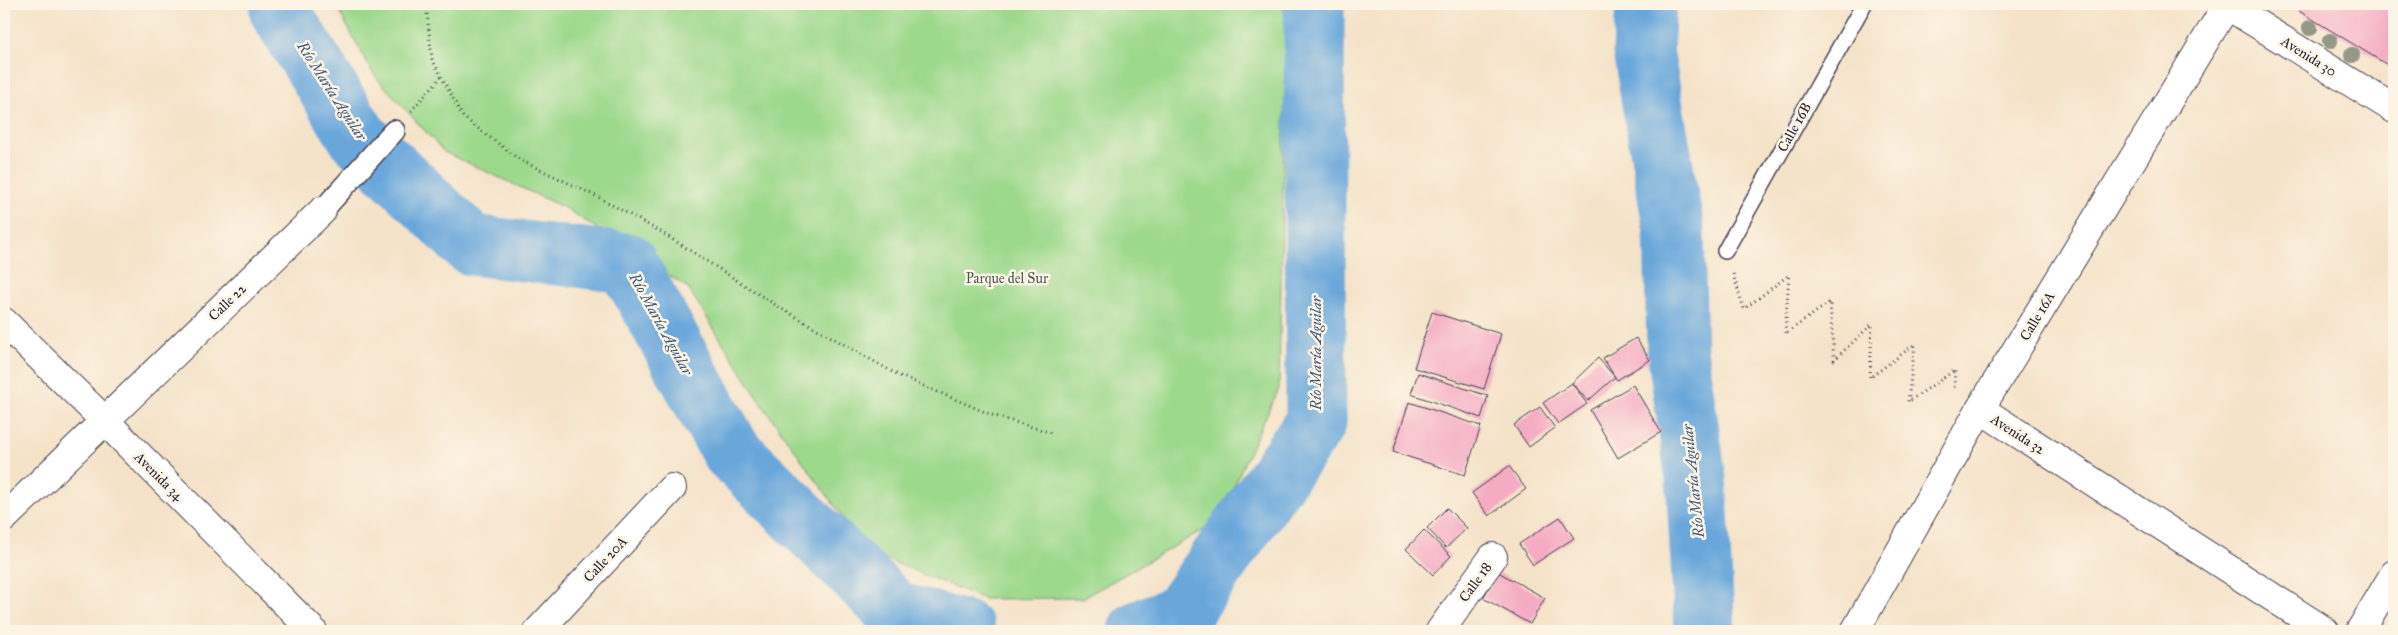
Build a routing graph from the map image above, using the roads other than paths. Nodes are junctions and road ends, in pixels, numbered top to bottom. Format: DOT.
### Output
graph roads {
  1 [pos="1864,4"];
  2 [pos="2226,4"];
  3 [pos="2394,109"];
  4 [pos="394,131"];
  5 [pos="322,211"];
  6 [pos="1725,250"];
  7 [pos="4,322"];
  8 [pos="1980,409"];
  9 [pos="104,420"];
  10 [pos="672,488"];
  11 [pos="4,518"];
  12 [pos="1493,558"];
  13 [pos="2394,574"];
  14 [pos="313,631"];
  15 [pos="538,631"];
  16 [pos="1440,631"];
  17 [pos="1855,631"];
  18 [pos="2326,631"];
  19 [pos="2360,631"];
  1 -- 6 [label="lane, Calle 16B"];
  2 -- 3 [label="street, Avenida 30"];
  2 -- 8 [label="street, Calle 16A"];
  4 -- 5 [label="street, Calle 22"];
  5 -- 9 [label="street, Calle 22"];
  7 -- 9 [label="street, Avenida 34"];
  8 -- 17 [label="street, Calle 16A"];
  8 -- 18 [label="street, Avenida 32"];
  9 -- 11 [label="street, Calle 22"];
  9 -- 14 [label="street, Avenida 34"];
  10 -- 15 [label="street, Calle 20A"];
  12 -- 16 [label="street, Calle 18"];
  13 -- 19 [label="street"];
}
